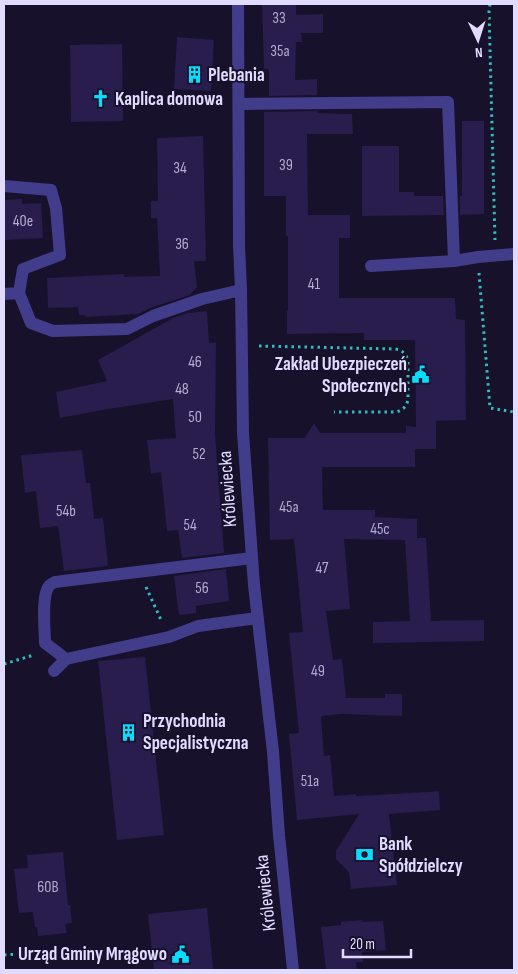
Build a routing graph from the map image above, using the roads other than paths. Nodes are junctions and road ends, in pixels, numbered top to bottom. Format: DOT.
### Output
graph roads {
  1 [pos="238,4"];
  2 [pos="239,104"];
  3 [pos="4,186"];
  4 [pos="514,254"];
  5 [pos="454,261"];
  6 [pos="371,266"];
  7 [pos="241,290"];
  8 [pos="19,293"];
  9 [pos="4,294"];
  10 [pos="252,558"];
  11 [pos="257,618"];
  12 [pos="66,659"];
  13 [pos="54,671"];
  14 [pos="293,970"];
  1 -- 2 [label="street, Królewiecka"];
  2 -- 5 [label="street"];
  2 -- 7 [label="street, Królewiecka"];
  3 -- 8 [label="street"];
  4 -- 5 [label="street"];
  5 -- 6 [label="street"];
  7 -- 8 [label="street"];
  7 -- 10 [label="street, Królewiecka"];
  8 -- 9 [label="street"];
  10 -- 11 [label="street, Królewiecka"];
  10 -- 12 [label="street"];
  11 -- 12 [label="street"];
  11 -- 14 [label="street, Królewiecka"];
  12 -- 13 [label="street"];
}
